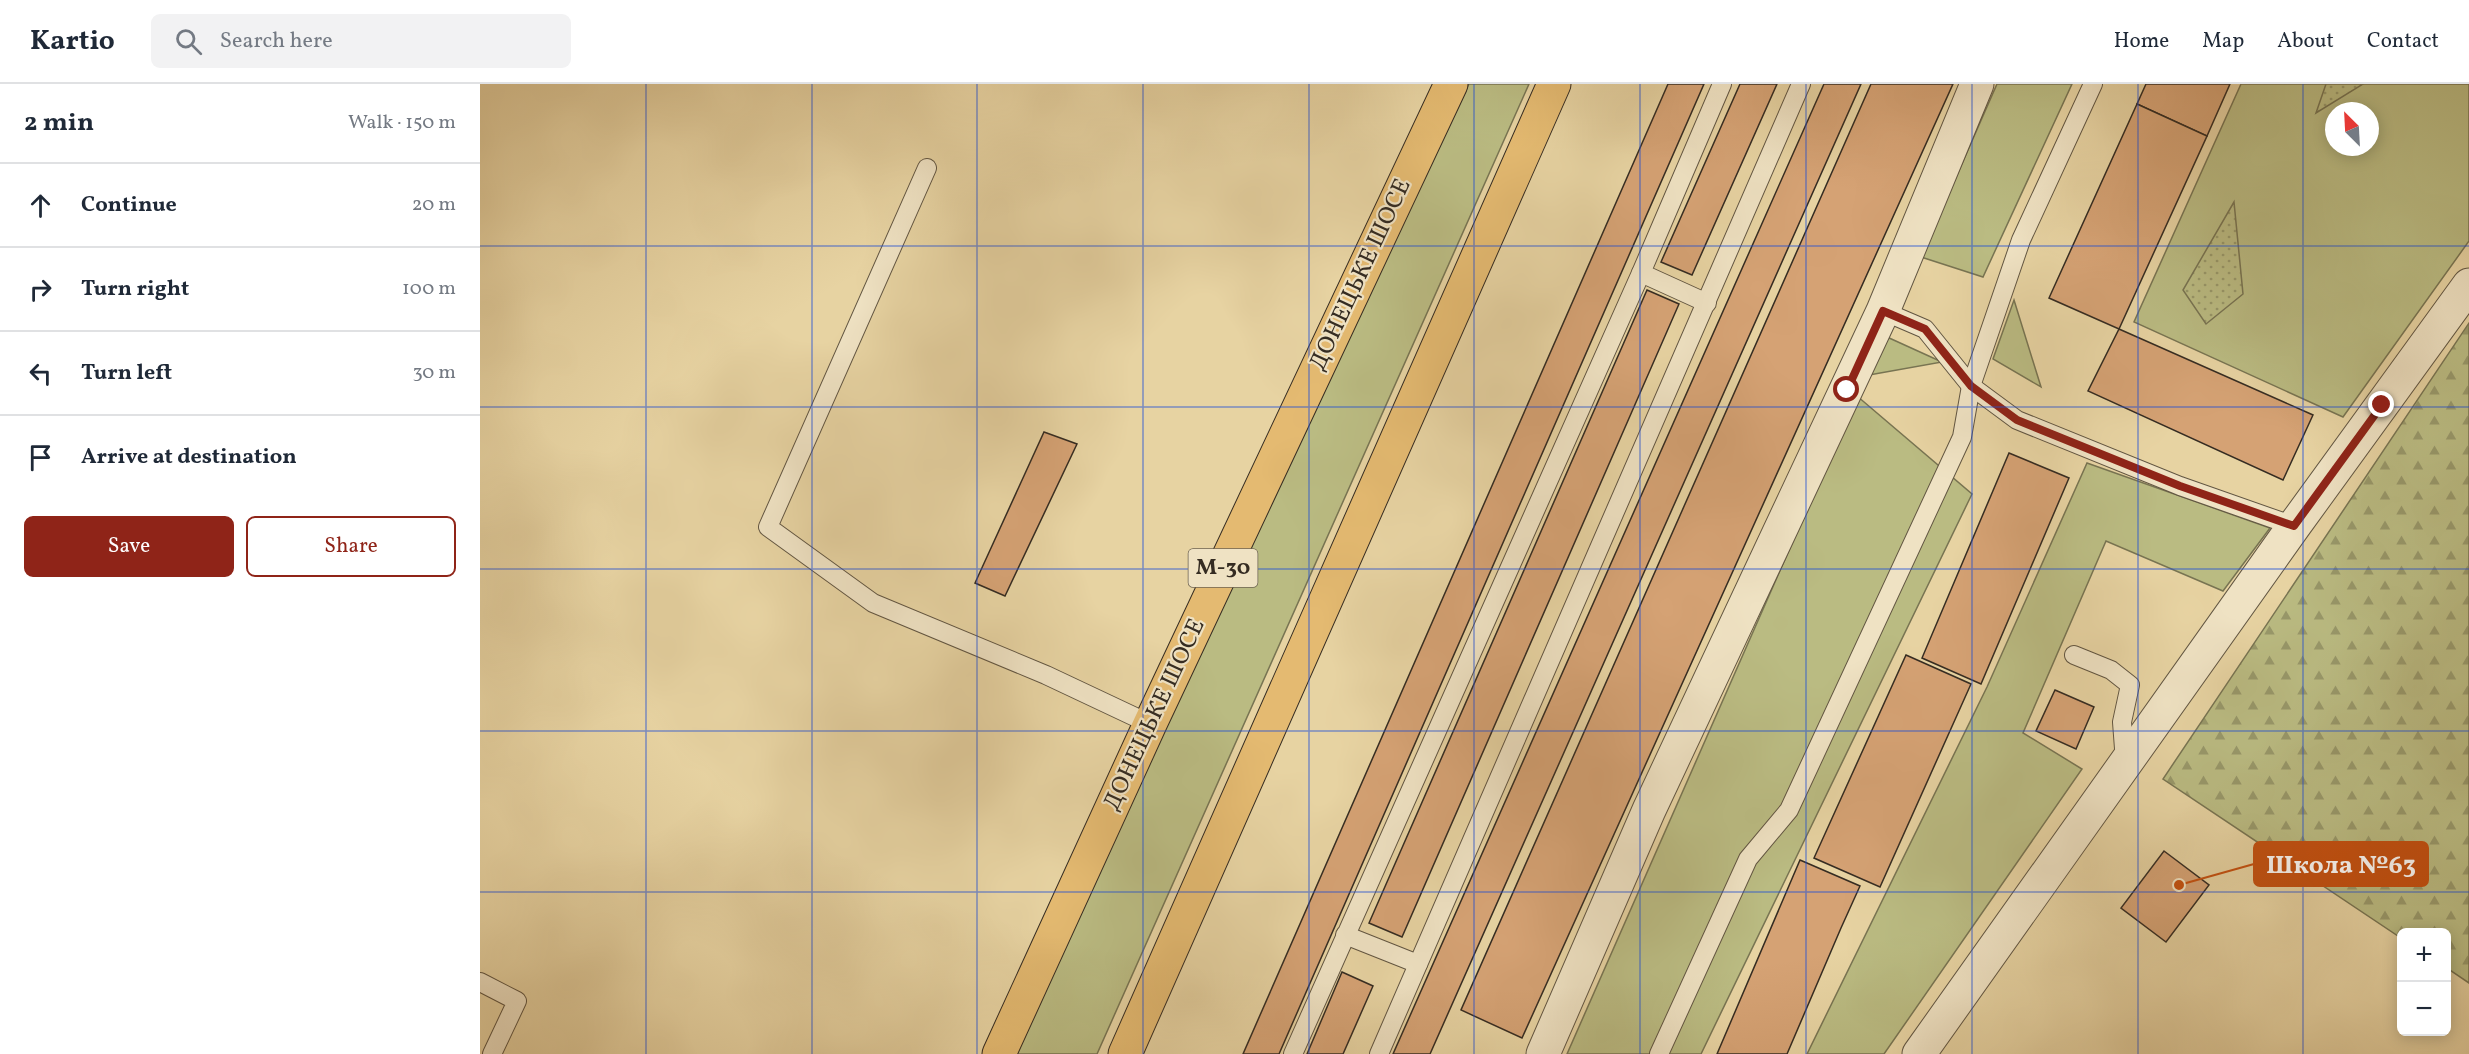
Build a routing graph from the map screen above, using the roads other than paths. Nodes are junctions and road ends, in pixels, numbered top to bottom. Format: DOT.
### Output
graph roads {
  1 [pos="1450,84"];
  2 [pos="1554,84"];
  3 [pos="1722,84"];
  4 [pos="1801,84"];
  5 [pos="1977,84"];
  6 [pos="2093,84"];
  7 [pos="927,168"];
  8 [pos="1641,273"];
  9 [pos="2469,285"];
  10 [pos="1707,303"];
  11 [pos="1883,311"];
  12 [pos="1971,386"];
  13 [pos="2294,526"];
  14 [pos="2074,655"];
  15 [pos="1150,724"];
  16 [pos="2125,764"];
  17 [pos="1345,935"];
  18 [pos="1418,964"];
  19 [pos="480,982"];
  20 [pos="492,1054"];
  21 [pos="999,1054"];
  22 [pos="1125,1054"];
  23 [pos="1293,1054"];
  24 [pos="1379,1054"];
  25 [pos="1543,1054"];
  26 [pos="1659,1054"];
  27 [pos="1920,1054"];
  1 -- 15 [label="highway, ДОНЕЦЬКЕ ШОСЕ / М-30"];
  2 -- 22 [label="highway"];
  3 -- 8 [label="lane"];
  4 -- 10 [label="lane"];
  5 -- 11 [label="street"];
  6 -- 12 [label="lane"];
  7 -- 15 [label="lane"];
  8 -- 10 [label="lane"];
  8 -- 17 [label="lane"];
  9 -- 13 [label="street"];
  10 -- 18 [label="lane"];
  11 -- 12 [label="lane"];
  11 -- 25 [label="street"];
  12 -- 13 [label="lane"];
  12 -- 26 [label="lane"];
  13 -- 16 [label="street"];
  14 -- 16 [label="lane"];
  15 -- 21 [label="highway, ДОНЕЦЬКЕ ШОСЕ / М-30"];
  16 -- 27 [label="street"];
  17 -- 18 [label="lane"];
  17 -- 23 [label="lane"];
  18 -- 24 [label="lane"];
  19 -- 20 [label="lane"];
}
